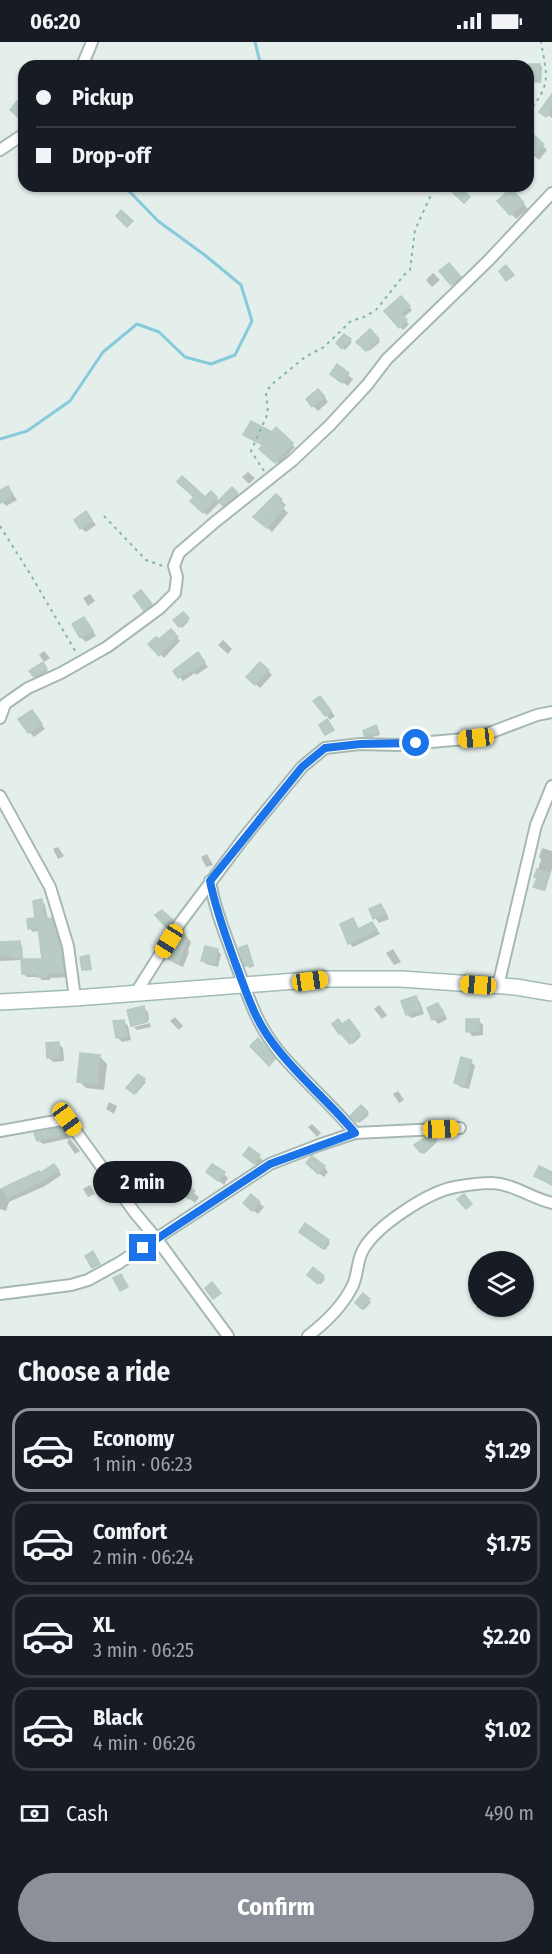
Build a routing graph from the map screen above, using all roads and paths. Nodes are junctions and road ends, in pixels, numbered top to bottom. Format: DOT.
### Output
graph roads {
  1 [pos="92,42"];
  2 [pos="541,42"];
  3 [pos="84,60"];
  4 [pos="552,76"];
  5 [pos="548,79"];
  6 [pos="534,105"];
  7 [pos="18,138"];
  8 [pos="0,150"];
  9 [pos="432,192"];
  10 [pos="552,193"];
  11 [pos="268,478"];
  12 [pos="104,516"];
  13 [pos="0,526"];
  14 [pos="177,577"];
  15 [pos="81,662"];
  16 [pos="552,712"];
  17 [pos="0,718"];
  18 [pos="552,786"];
  19 [pos="0,796"];
  20 [pos="210,881"];
  21 [pos="244,986"];
  22 [pos="498,986"];
  23 [pos="552,993"];
  24 [pos="135,994"];
  25 [pos="75,998"];
  26 [pos="0,1002"];
  27 [pos="460,1128"];
  28 [pos="0,1131"];
  29 [pos="355,1133"];
  30 [pos="552,1203"];
  31 [pos="156,1238"];
  32 [pos="0,1294"];
  33 [pos="228,1336"];
  34 [pos="308,1336"];
  1 -- 3 [label="street"];
  2 -- 5 [label="path"];
  4 -- 5 [label="path"];
  5 -- 6 [label="path"];
  7 -- 8 [label="street"];
  9 -- 11 [label="path"];
  10 -- 11 [label="street"];
  11 -- 14 [label="street"];
  12 -- 14 [label="path"];
  13 -- 15 [label="path"];
  14 -- 15 [label="street"];
  15 -- 17 [label="street"];
  16 -- 20 [label="street"];
  18 -- 22 [label="street"];
  19 -- 25 [label="street"];
  20 -- 21 [label="street"];
  20 -- 24 [label="street"];
  21 -- 22 [label="main road"];
  21 -- 24 [label="main road"];
  21 -- 29 [label="street"];
  22 -- 23 [label="main road"];
  24 -- 25 [label="main road"];
  25 -- 26 [label="main road"];
  27 -- 29 [label="street"];
  28 -- 31 [label="street"];
  29 -- 31 [label="street"];
  30 -- 34 [label="street"];
  31 -- 32 [label="street"];
  31 -- 33 [label="street"];
}
